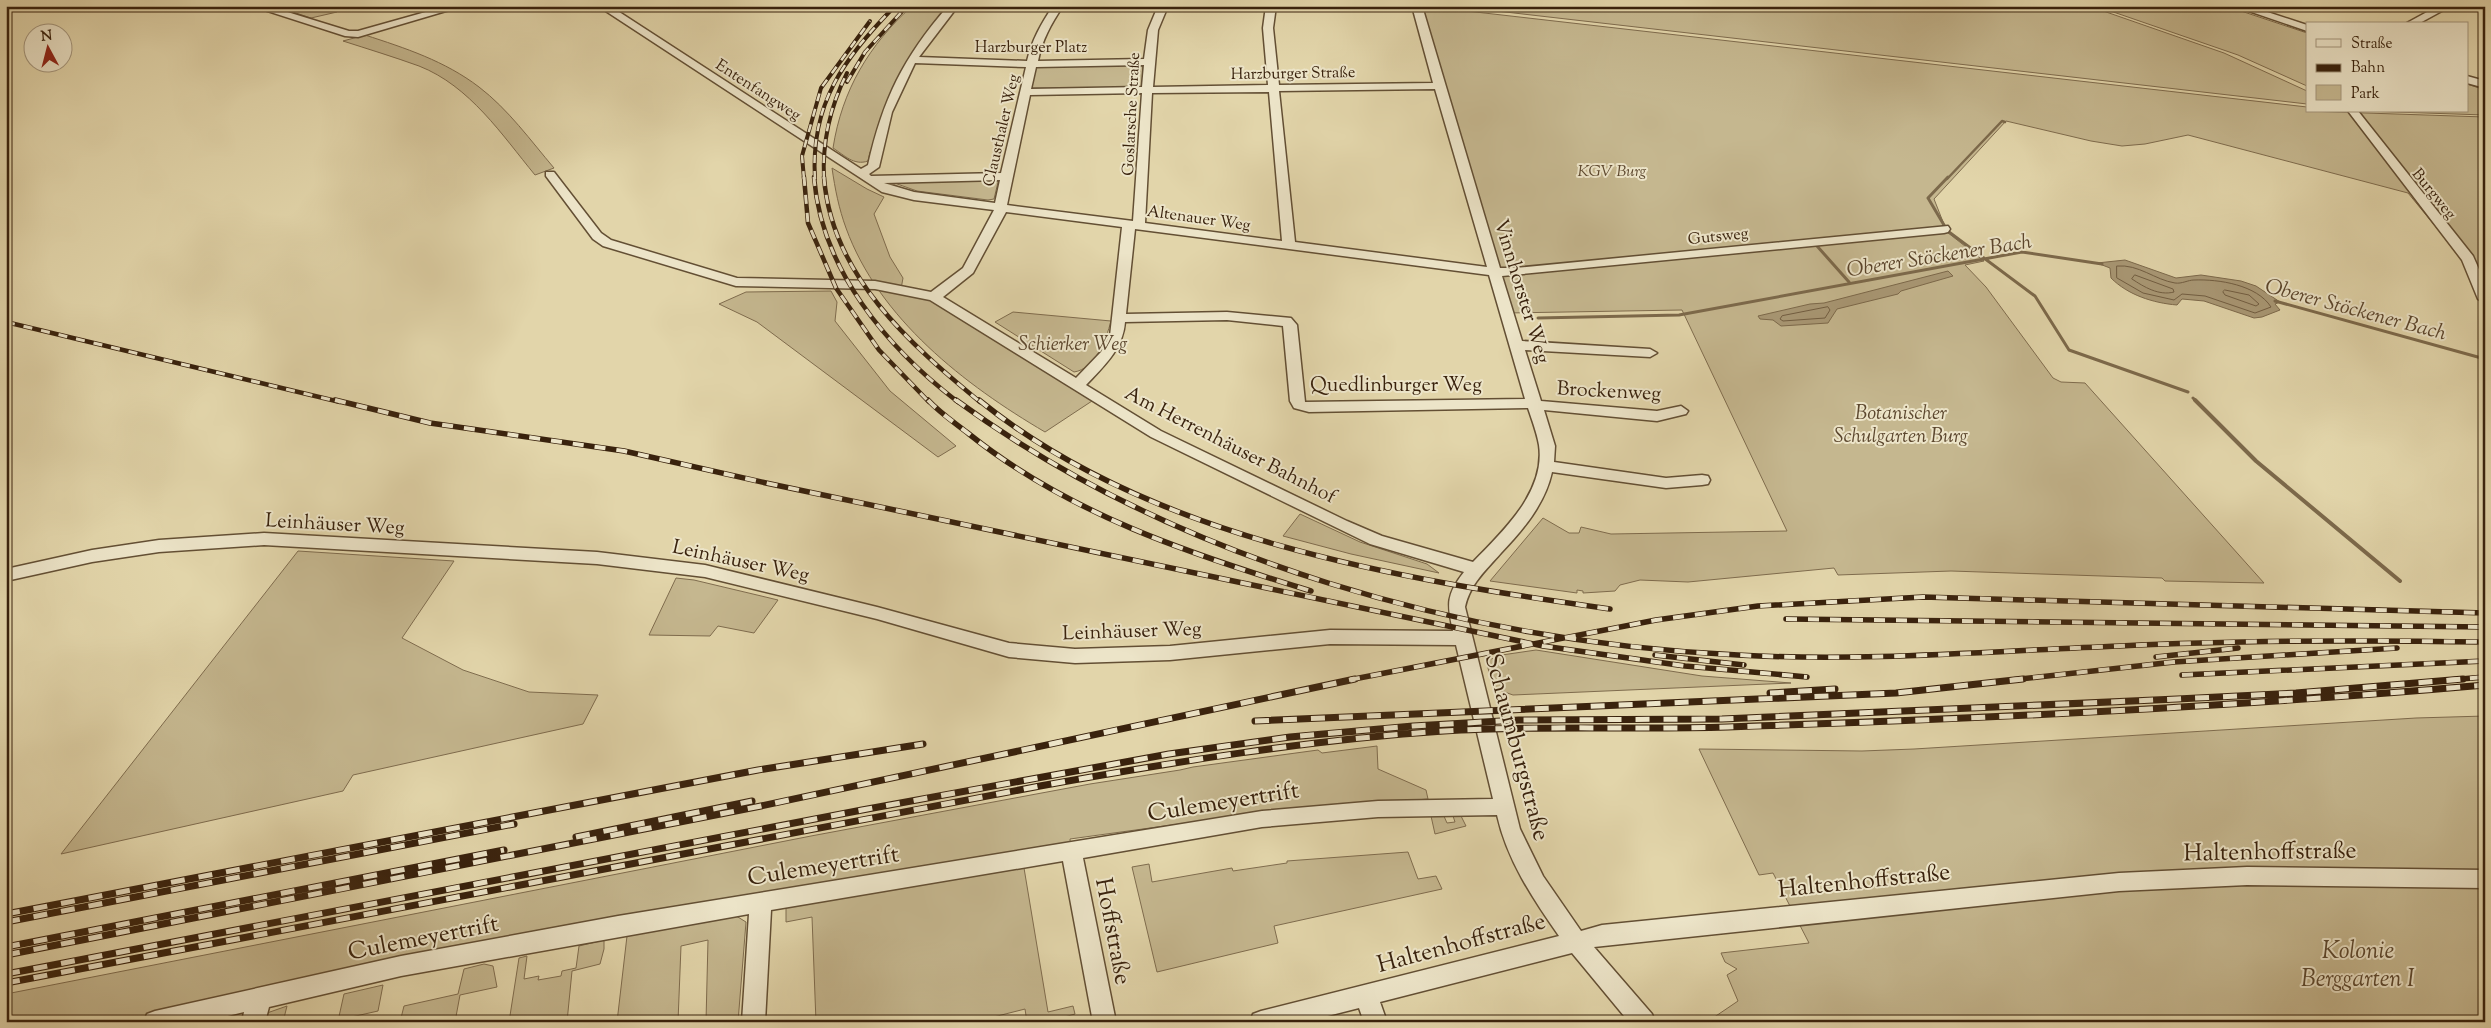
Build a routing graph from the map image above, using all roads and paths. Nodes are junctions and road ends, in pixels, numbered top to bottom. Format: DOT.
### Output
graph roads {
  1 [pos="258,6"];
  2 [pos="458,6"];
  3 [pos="603,6"];
  4 [pos="953,6"];
  5 [pos="1058,6"];
  6 [pos="1163,6"];
  7 [pos="1271,6"];
  8 [pos="1417,6"];
  9 [pos="2239,6"];
  10 [pos="2446,6"];
  11 [pos="2414,22"];
  12 [pos="2306,28"];
  13 [pos="912,60"];
  14 [pos="1150,62"];
  15 [pos="1031,64"];
  16 [pos="2468,79"];
  17 [pos="2485,85"];
  18 [pos="1439,86"];
  19 [pos="1274,89"];
  20 [pos="1148,91"];
  21 [pos="1025,92"];
  22 [pos="2353,112"];
  23 [pos="550,174"];
  24 [pos="1006,176"];
  25 [pos="865,177"];
  26 [pos="900,193"];
  27 [pos="1000,208"];
  28 [pos="1134,225"];
  29 [pos="1944,229"];
  30 [pos="1289,246"];
  31 [pos="1495,271"];
  32 [pos="934,297"];
  33 [pos="2485,299"];
  34 [pos="1120,318"];
  35 [pos="1518,345"];
  36 [pos="1650,353"];
  37 [pos="1077,386"];
  38 [pos="1536,404"];
  39 [pos="1681,410"];
  40 [pos="1547,466"];
  41 [pos="1702,480"];
  42 [pos="1475,570"];
  43 [pos="6,575"];
  44 [pos="1463,638"];
  45 [pos="1505,807"];
  46 [pos="1071,852"];
  47 [pos="2485,879"];
  48 [pos="761,901"];
  49 [pos="1575,941"];
  50 [pos="1366,995"];
  51 [pos="260,998"];
  52 [pos="155,1022"];
  53 [pos="253,1022"];
  54 [pos="753,1022"];
  55 [pos="1105,1022"];
  56 [pos="1261,1022"];
  57 [pos="1376,1022"];
  58 [pos="1644,1022"];
  1 -- 2 [label="street"];
  3 -- 25 [label="street, Entenfangweg"];
  4 -- 13 [label="street"];
  5 -- 15 [label="street, Clausthaler Weg"];
  6 -- 14 [label="street, Goslarsche Straße"];
  7 -- 19 [label="street"];
  8 -- 18 [label="street, Vinnhorster Weg"];
  9 -- 12 [label="street"];
  10 -- 11 [label="street"];
  13 -- 15 [label="street, Harzburger Platz"];
  13 -- 25 [label="street"];
  14 -- 15 [label="street, Harzburger Platz"];
  14 -- 20 [label="street, Goslarsche Straße"];
  15 -- 21 [label="street, Clausthaler Weg"];
  16 -- 17 [label="street"];
  18 -- 19 [label="street, Harzburger Straße"];
  18 -- 31 [label="street, Vinnhorster Weg"];
  19 -- 20 [label="street, Harzburger Straße"];
  19 -- 30 [label="street"];
  20 -- 21 [label="street"];
  20 -- 28 [label="street, Goslarsche Straße"];
  21 -- 24 [label="street, Clausthaler Weg"];
  22 -- 33 [label="street, Burgweg"];
  23 -- 32 [label="street, Am Herrenhäuser Bahnhof"];
  24 -- 25 [label="street"];
  24 -- 27 [label="street, Clausthaler Weg"];
  25 -- 26 [label="street, Entenfangweg"];
  26 -- 27 [label="street, Altenauer Weg"];
  27 -- 28 [label="street, Altenauer Weg"];
  27 -- 32 [label="street, Clausthaler Weg"];
  28 -- 30 [label="street, Altenauer Weg"];
  28 -- 34 [label="street"];
  29 -- 31 [label="street, Gutsweg"];
  30 -- 31 [label="street, Altenauer Weg"];
  31 -- 35 [label="street, Vinnhorster Weg"];
  32 -- 37 [label="street, Am Herrenhäuser Bahnhof"];
  34 -- 37 [label="street"];
  34 -- 38 [label="street, Quedlinburger Weg"];
  35 -- 36 [label="street"];
  35 -- 38 [label="street, Vinnhorster Weg"];
  37 -- 42 [label="street, Am Herrenhäuser Bahnhof"];
  38 -- 39 [label="street, Brockenweg"];
  38 -- 40 [label="street, Vinnhorster Weg"];
  40 -- 41 [label="street"];
  40 -- 42 [label="street, Vinnhorster Weg"];
  42 -- 44 [label="street, Schaumburgstraße"];
  43 -- 44 [label="street, Leinhäuser Weg"];
  44 -- 45 [label="street, Schaumburgstraße"];
  45 -- 46 [label="street, Culemeyertrift"];
  45 -- 49 [label="street, Schaumburgstraße"];
  46 -- 48 [label="street, Culemeyertrift"];
  46 -- 55 [label="street, Hoffstraße"];
  47 -- 49 [label="street, Haltenhoffstraße"];
  48 -- 51 [label="street, Culemeyertrift"];
  48 -- 54 [label="street"];
  49 -- 50 [label="street, Haltenhoffstraße"];
  49 -- 58 [label="street, Schaumburgstraße"];
  50 -- 56 [label="street, Haltenhoffstraße"];
  50 -- 57 [label="street"];
  51 -- 52 [label="street, Culemeyertrift"];
  51 -- 53 [label="street"];
}
